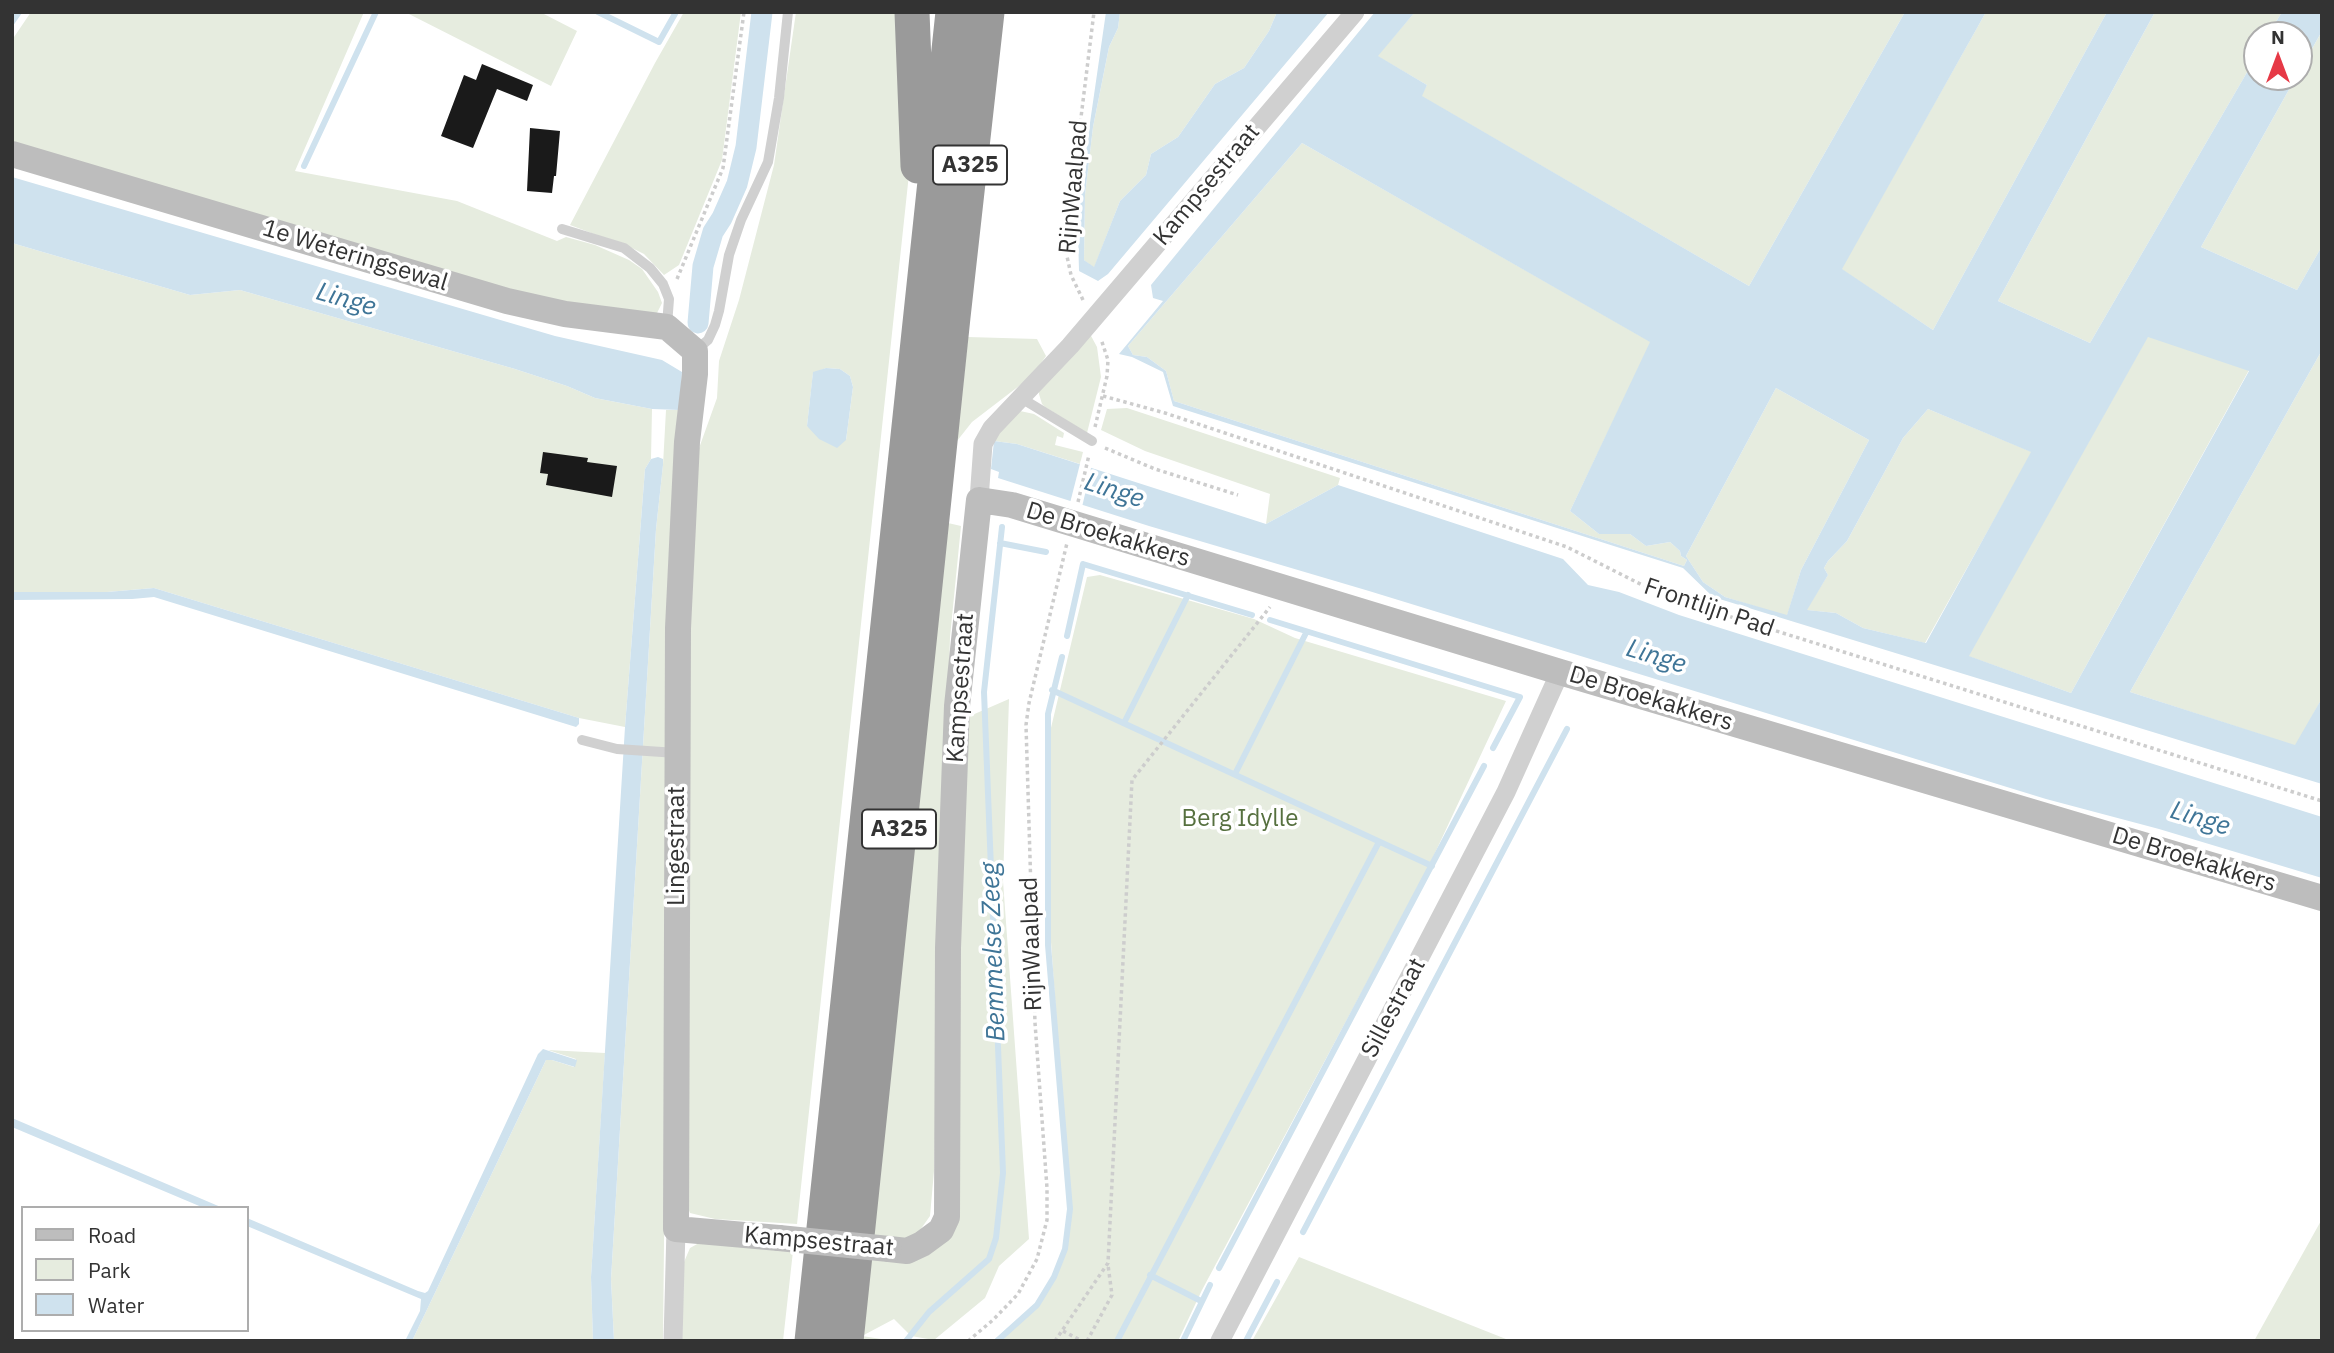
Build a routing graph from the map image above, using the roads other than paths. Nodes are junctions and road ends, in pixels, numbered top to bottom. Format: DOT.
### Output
graph roads {
  1 [pos="788,12"];
  2 [pos="912,12"];
  3 [pos="953,12"];
  4 [pos="987,12"];
  5 [pos="1354,12"];
  6 [pos="12,154"];
  7 [pos="562,229"];
  8 [pos="928,232"];
  9 [pos="667,327"];
  10 [pos="695,351"];
  11 [pos="1021,398"];
  12 [pos="1092,441"];
  13 [pos="979,500"];
  14 [pos="1560,672"];
  15 [pos="582,740"];
  16 [pos="677,754"];
  17 [pos="2322,898"];
  18 [pos="676,1229"];
  19 [pos="673,1341"];
  20 [pos="811,1341"];
  21 [pos="846,1341"];
  22 [pos="1220,1341"];
  1 -- 10 [label="lane"];
  2 -- 8 [label="highway"];
  3 -- 8 [label="highway, A325"];
  4 -- 21 [label="highway, A325"];
  5 -- 11 [label="street, Kampsestraat"];
  6 -- 9 [label="street, 1e Weteringsewal"];
  7 -- 9 [label="lane"];
  8 -- 20 [label="highway, A325"];
  9 -- 10 [label="street"];
  10 -- 16 [label="street, Lingestraat"];
  11 -- 12 [label="lane"];
  11 -- 13 [label="street, Kampsestraat"];
  13 -- 14 [label="street, De Broekakkers"];
  13 -- 18 [label="street, Kampsestraat, bridge"];
  14 -- 17 [label="street, De Broekakkers"];
  14 -- 22 [label="street, Sillestraat"];
  15 -- 16 [label="lane"];
  16 -- 18 [label="street, Lingestraat"];
  18 -- 19 [label="street, Lingestraat"];
}
